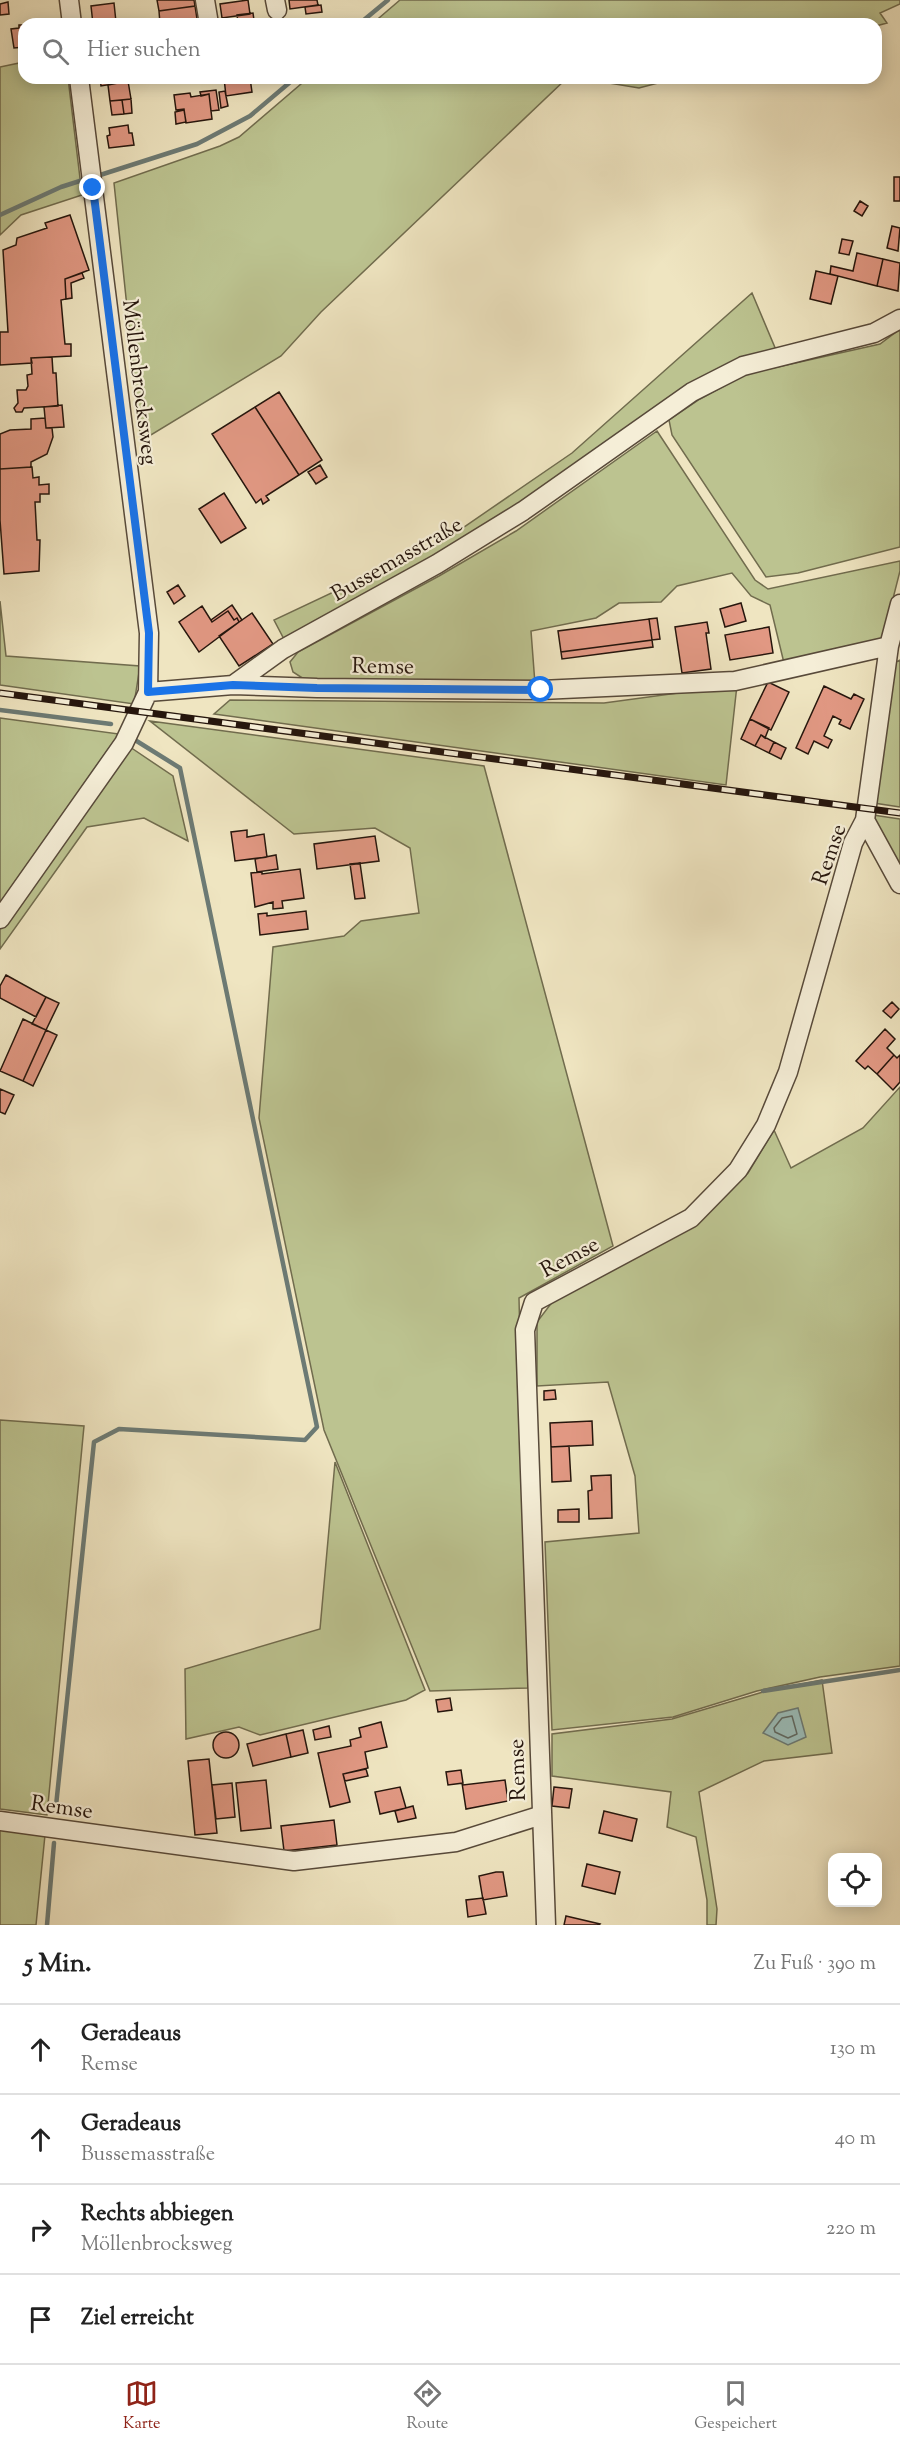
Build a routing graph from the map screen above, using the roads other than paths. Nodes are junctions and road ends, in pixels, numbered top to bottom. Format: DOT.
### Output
graph roads {
  1 [pos="69,0"];
  2 [pos="205,0"];
  3 [pos="71,18"];
  4 [pos="208,18"];
  5 [pos="80,84"];
  6 [pos="900,319"];
  7 [pos="900,604"];
  8 [pos="889,646"];
  9 [pos="233,685"];
  10 [pos="148,692"];
  11 [pos="866,820"];
  12 [pos="900,884"];
  13 [pos="0,919"];
  14 [pos="542,1815"];
  15 [pos="0,1821"];
  16 [pos="546,1925"];
  1 -- 3 [label="street"];
  2 -- 4 [label="street"];
  5 -- 10 [label="street, Möllenbrocksweg"];
  6 -- 9 [label="street, Bussemasstraße"];
  7 -- 8 [label="street, Remse"];
  8 -- 9 [label="street, Remse"];
  8 -- 11 [label="street, Remse"];
  9 -- 10 [label="street"];
  10 -- 13 [label="street"];
  11 -- 12 [label="street, Remse"];
  11 -- 14 [label="street, Remse"];
  14 -- 15 [label="street, Remse"];
  14 -- 16 [label="street, Remse"];
}
